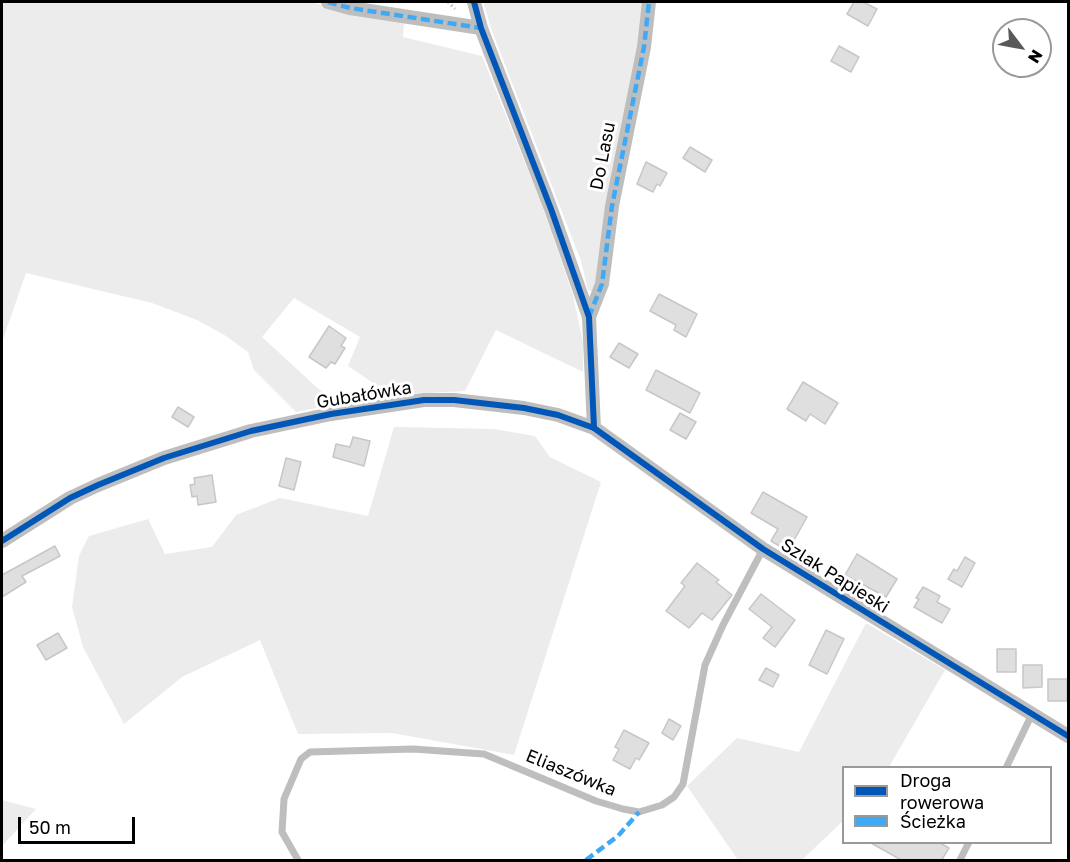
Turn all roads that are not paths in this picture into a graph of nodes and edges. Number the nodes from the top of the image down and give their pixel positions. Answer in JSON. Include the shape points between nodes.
{"nodes":[{"id":1,"x":328,"y":2,"type":"edge"},
{"id":2,"x":474,"y":2,"type":"edge"},
{"id":3,"x":649,"y":2,"type":"edge"},
{"id":4,"x":481,"y":28,"type":"junction"},
{"id":5,"x":589,"y":317,"type":"junction"},
{"id":6,"x":594,"y":428,"type":"junction"},
{"id":7,"x":2,"y":541,"type":"edge"},
{"id":8,"x":763,"y":549,"type":"junction"},
{"id":9,"x":1032,"y":714,"type":"junction"},
{"id":10,"x":1068,"y":736,"type":"edge"},
{"id":11,"x":1007,"y":766,"type":"edge"},
{"id":12,"x":968,"y":844,"type":"edge"},
{"id":13,"x":298,"y":861,"type":"edge"},
{"id":14,"x":960,"y":861,"type":"edge"}],
"edges":[{"from":1,"to":4,"type":"street"},
{"from":2,"to":4,"type":"street"},
{"from":3,"to":5,"type":"street","name":"Do Lasu","via":[[602,284]]},
{"from":4,"to":5,"type":"street"},
{"from":5,"to":6,"type":"street"},
{"from":6,"to":7,"type":"street","name":"Gubałówka","via":[[524,408],[454,400],[423,400],[331,414],[251,431],[164,458],[70,498]]},
{"from":6,"to":8,"type":"street","name":"Szlak Papieski"},
{"from":8,"to":9,"type":"street","name":"Szlak Papieski"},
{"from":8,"to":13,"type":"lane","name":"Eliaszówka","via":[[705,665],[683,784],[674,797],[639,812],[622,809],[484,754],[413,749],[310,752],[301,759],[284,799],[282,832]]},
{"from":9,"to":10,"type":"street","name":"Szlak Papieski"},
{"from":9,"to":11,"type":"lane"},
{"from":12,"to":14,"type":"lane"}]}
